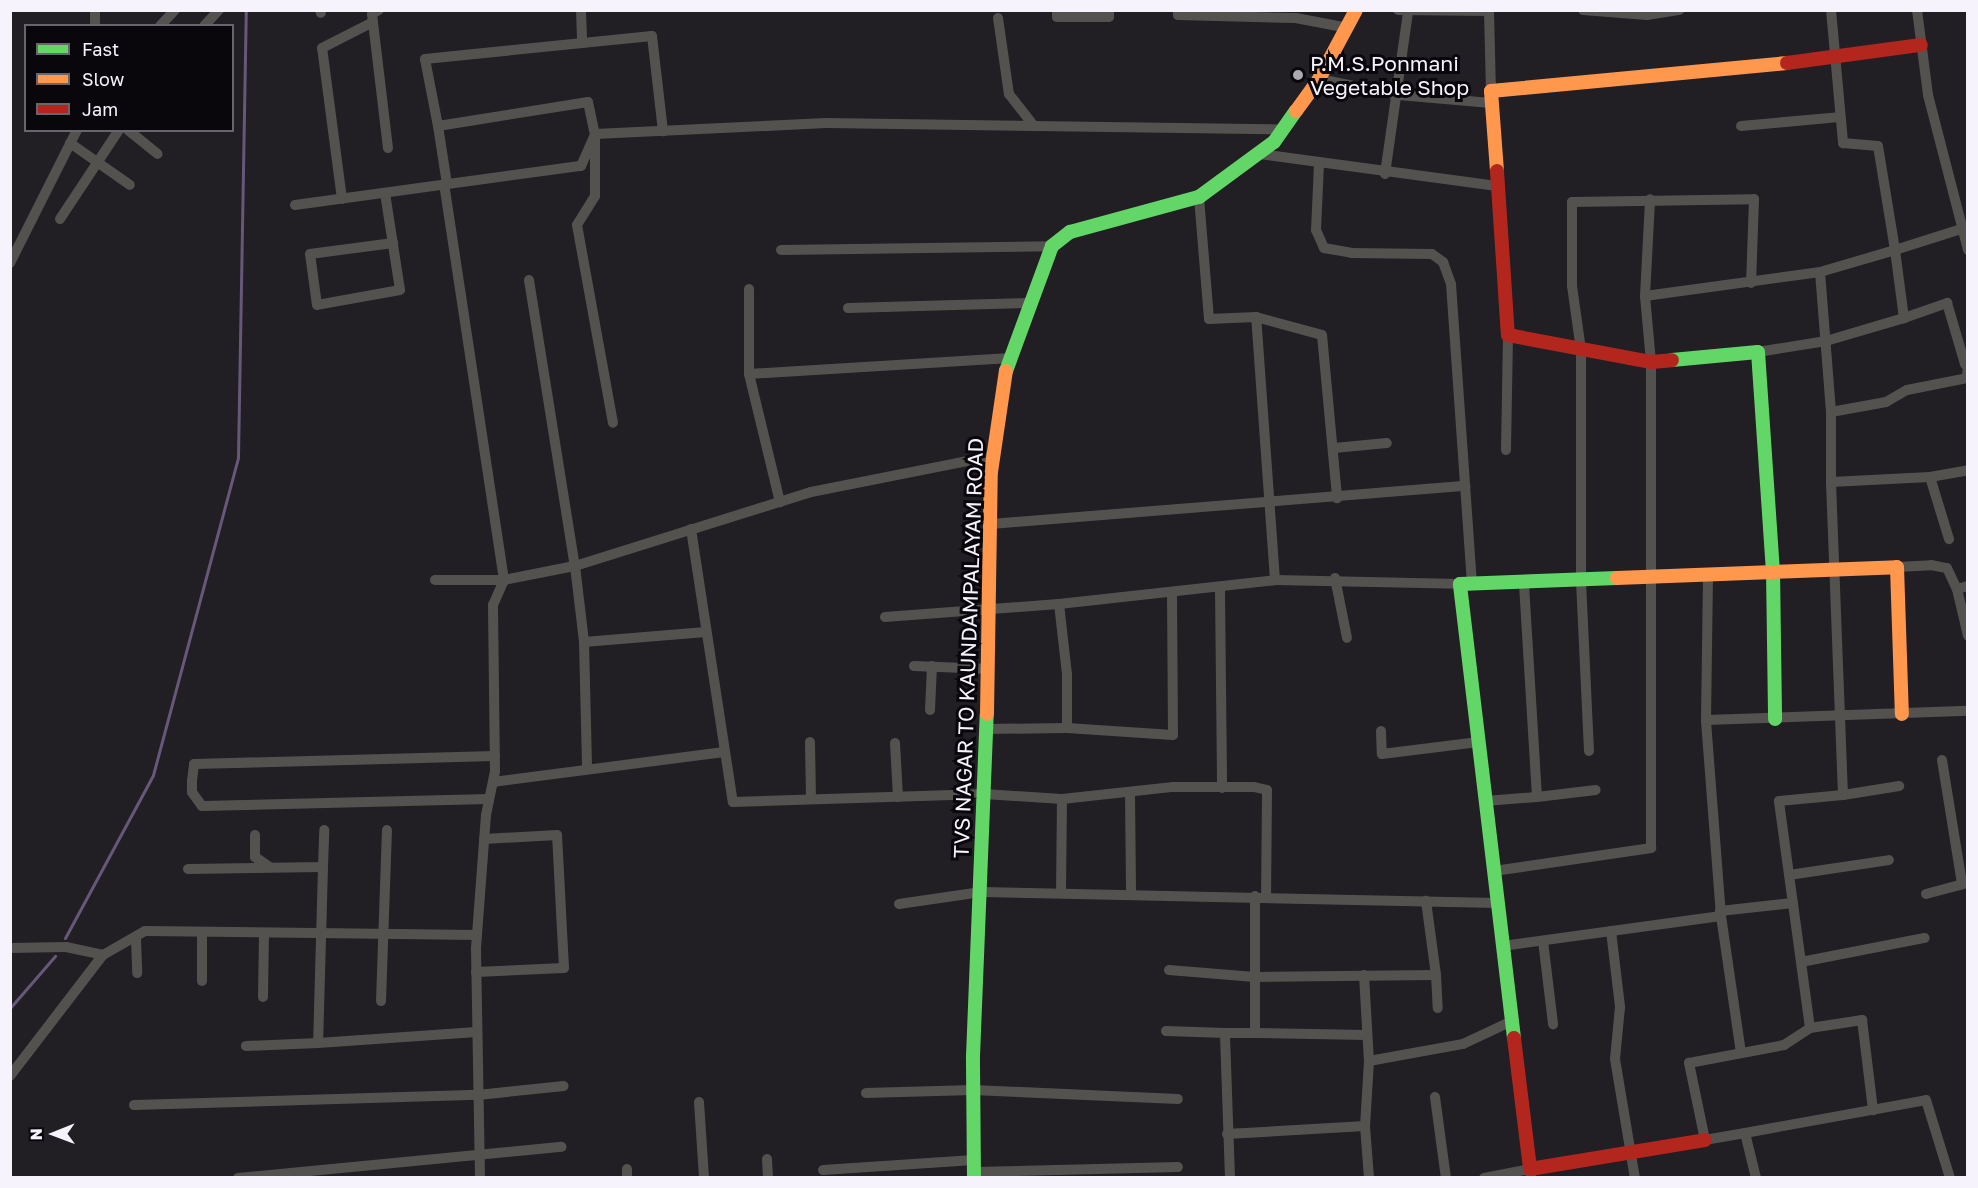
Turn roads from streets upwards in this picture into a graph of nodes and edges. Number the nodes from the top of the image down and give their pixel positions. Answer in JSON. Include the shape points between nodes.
{"nodes":[{"id":1,"x":95,"y":10,"type":"edge"},
{"id":2,"x":175,"y":10,"type":"edge"},
{"id":3,"x":219,"y":10,"type":"edge"},
{"id":4,"x":379,"y":10,"type":"edge"},
{"id":5,"x":581,"y":10,"type":"edge"},
{"id":6,"x":1057,"y":10,"type":"edge"},
{"id":7,"x":1109,"y":10,"type":"edge"},
{"id":8,"x":1178,"y":10,"type":"edge"},
{"id":9,"x":1356,"y":10,"type":"edge"},
{"id":10,"x":1583,"y":10,"type":"edge"},
{"id":11,"x":1680,"y":10,"type":"edge"},
{"id":12,"x":1831,"y":10,"type":"edge"},
{"id":13,"x":1917,"y":10,"type":"edge"},
{"id":14,"x":1403,"y":11,"type":"edge"},
{"id":15,"x":1489,"y":11,"type":"edge"},
{"id":16,"x":1223,"y":13,"type":"edge"},
{"id":17,"x":1647,"y":13,"type":"edge"},
{"id":18,"x":1296,"y":14,"type":"edge"},
{"id":19,"x":998,"y":18,"type":"dead end"},
{"id":20,"x":373,"y":21,"type":"junction"},
{"id":21,"x":95,"y":23,"type":"dead end"},
{"id":22,"x":162,"y":24,"type":"edge"},
{"id":23,"x":206,"y":24,"type":"edge"},
{"id":24,"x":1348,"y":28,"type":"junction"},
{"id":25,"x":582,"y":43,"type":"junction"},
{"id":26,"x":1921,"y":45,"type":"junction"},
{"id":27,"x":1835,"y":58,"type":"junction"},
{"id":28,"x":1319,"y":78,"type":"junction"},
{"id":29,"x":1399,"y":95,"type":"junction"},
{"id":30,"x":1491,"y":97,"type":"junction"},
{"id":31,"x":1839,"y":117,"type":"junction"},
{"id":32,"x":438,"y":126,"type":"junction"},
{"id":33,"x":1034,"y":126,"type":"junction"},
{"id":34,"x":1741,"y":126,"type":"dead end"},
{"id":35,"x":1283,"y":129,"type":"junction"},
{"id":36,"x":663,"y":131,"type":"junction"},
{"id":37,"x":76,"y":132,"type":"edge"},
{"id":38,"x":118,"y":132,"type":"edge"},
{"id":39,"x":130,"y":132,"type":"edge"},
{"id":40,"x":595,"y":134,"type":"junction"},
{"id":41,"x":70,"y":143,"type":"junction"},
{"id":42,"x":388,"y":148,"type":"dead end"},
{"id":43,"x":158,"y":154,"type":"dead end"},
{"id":44,"x":1260,"y":154,"type":"junction"},
{"id":45,"x":98,"y":162,"type":"junction"},
{"id":46,"x":1320,"y":164,"type":"junction"},
{"id":47,"x":1384,"y":174,"type":"junction"},
{"id":48,"x":130,"y":184,"type":"dead end"},
{"id":49,"x":446,"y":184,"type":"junction"},
{"id":50,"x":1497,"y":186,"type":"junction"},
{"id":51,"x":385,"y":193,"type":"junction"},
{"id":52,"x":1199,"y":197,"type":"junction"},
{"id":53,"x":342,"y":199,"type":"junction"},
{"id":54,"x":1650,"y":200,"type":"junction"},
{"id":55,"x":296,"y":205,"type":"dead end"},
{"id":56,"x":60,"y":219,"type":"dead end"},
{"id":57,"x":1964,"y":227,"type":"edge"},
{"id":58,"x":393,"y":243,"type":"junction"},
{"id":59,"x":1052,"y":246,"type":"junction"},
{"id":60,"x":1895,"y":249,"type":"junction"},
{"id":61,"x":781,"y":250,"type":"dead end"},
{"id":62,"x":1968,"y":250,"type":"edge"},
{"id":63,"x":10,"y":263,"type":"edge"},
{"id":64,"x":1820,"y":272,"type":"junction"},
{"id":65,"x":529,"y":280,"type":"dead end"},
{"id":66,"x":1751,"y":283,"type":"junction"},
{"id":67,"x":749,"y":289,"type":"dead end"},
{"id":68,"x":1646,"y":296,"type":"junction"},
{"id":69,"x":1031,"y":303,"type":"junction"},
{"id":70,"x":848,"y":308,"type":"dead end"},
{"id":71,"x":1256,"y":317,"type":"junction"},
{"id":72,"x":1904,"y":318,"type":"junction"},
{"id":73,"x":1508,"y":335,"type":"junction"},
{"id":74,"x":1826,"y":340,"type":"junction"},
{"id":75,"x":1581,"y":350,"type":"junction"},
{"id":76,"x":1758,"y":352,"type":"junction"},
{"id":77,"x":1011,"y":358,"type":"junction"},
{"id":78,"x":1651,"y":362,"type":"junction"},
{"id":79,"x":1966,"y":364,"type":"edge"},
{"id":80,"x":748,"y":374,"type":"junction"},
{"id":81,"x":1831,"y":412,"type":"junction"},
{"id":82,"x":613,"y":423,"type":"dead end"},
{"id":83,"x":1387,"y":443,"type":"dead end"},
{"id":84,"x":1334,"y":448,"type":"junction"},
{"id":85,"x":1506,"y":450,"type":"dead end"},
{"id":86,"x":993,"y":456,"type":"junction"},
{"id":87,"x":1968,"y":470,"type":"edge"},
{"id":88,"x":1930,"y":477,"type":"junction"},
{"id":89,"x":1831,"y":482,"type":"junction"},
{"id":90,"x":1465,"y":486,"type":"junction"},
{"id":91,"x":1337,"y":498,"type":"junction"},
{"id":92,"x":780,"y":502,"type":"junction"},
{"id":93,"x":1270,"y":504,"type":"junction"},
{"id":94,"x":991,"y":524,"type":"junction"},
{"id":95,"x":691,"y":530,"type":"junction"},
{"id":96,"x":1949,"y":539,"type":"dead end"},
{"id":97,"x":575,"y":566,"type":"junction"},
{"id":98,"x":1897,"y":567,"type":"junction"},
{"id":99,"x":1773,"y":570,"type":"junction"},
{"id":100,"x":1835,"y":570,"type":"junction"},
{"id":101,"x":1708,"y":574,"type":"junction"},
{"id":102,"x":1648,"y":575,"type":"junction"},
{"id":103,"x":1335,"y":578,"type":"junction"},
{"id":104,"x":435,"y":580,"type":"dead end"},
{"id":105,"x":504,"y":580,"type":"junction"},
{"id":106,"x":1275,"y":580,"type":"junction"},
{"id":107,"x":1581,"y":580,"type":"junction"},
{"id":108,"x":1524,"y":582,"type":"junction"},
{"id":109,"x":1466,"y":583,"type":"junction"},
{"id":110,"x":1962,"y":588,"type":"edge"},
{"id":111,"x":1220,"y":589,"type":"junction"},
{"id":112,"x":1172,"y":593,"type":"junction"},
{"id":113,"x":1059,"y":604,"type":"junction"},
{"id":114,"x":990,"y":607,"type":"junction"},
{"id":115,"x":885,"y":617,"type":"dead end"},
{"id":116,"x":706,"y":632,"type":"junction"},
{"id":117,"x":1968,"y":636,"type":"edge"},
{"id":118,"x":1347,"y":638,"type":"dead end"},
{"id":119,"x":584,"y":642,"type":"junction"},
{"id":120,"x":914,"y":666,"type":"dead end"},
{"id":121,"x":932,"y":666,"type":"junction"},
{"id":122,"x":988,"y":669,"type":"junction"},
{"id":123,"x":930,"y":710,"type":"dead end"},
{"id":124,"x":1968,"y":711,"type":"edge"},
{"id":125,"x":1902,"y":714,"type":"junction"},
{"id":126,"x":1840,"y":717,"type":"junction"},
{"id":127,"x":1775,"y":718,"type":"junction"},
{"id":128,"x":1706,"y":720,"type":"junction"},
{"id":129,"x":1067,"y":728,"type":"junction"},
{"id":130,"x":986,"y":729,"type":"junction"},
{"id":131,"x":1381,"y":731,"type":"dead end"},
{"id":132,"x":810,"y":742,"type":"dead end"},
{"id":133,"x":1478,"y":742,"type":"junction"},
{"id":134,"x":895,"y":743,"type":"dead end"},
{"id":135,"x":1589,"y":751,"type":"dead end"},
{"id":136,"x":724,"y":752,"type":"junction"},
{"id":137,"x":495,"y":756,"type":"junction"},
{"id":138,"x":1942,"y":760,"type":"dead end"},
{"id":139,"x":587,"y":768,"type":"junction"},
{"id":140,"x":494,"y":777,"type":"junction"},
{"id":141,"x":1899,"y":786,"type":"dead end"},
{"id":142,"x":1222,"y":788,"type":"junction"},
{"id":143,"x":1596,"y":790,"type":"dead end"},
{"id":144,"x":1130,"y":793,"type":"junction"},
{"id":145,"x":984,"y":794,"type":"junction"},
{"id":146,"x":1843,"y":795,"type":"junction"},
{"id":147,"x":898,"y":797,"type":"junction"},
{"id":148,"x":1537,"y":797,"type":"junction"},
{"id":149,"x":489,"y":799,"type":"junction"},
{"id":150,"x":1062,"y":799,"type":"junction"},
{"id":151,"x":811,"y":800,"type":"junction"},
{"id":152,"x":1485,"y":801,"type":"junction"},
{"id":153,"x":324,"y":830,"type":"dead end"},
{"id":154,"x":387,"y":830,"type":"dead end"},
{"id":155,"x":255,"y":835,"type":"dead end"},
{"id":156,"x":484,"y":838,"type":"junction"},
{"id":157,"x":1889,"y":860,"type":"dead end"},
{"id":158,"x":323,"y":867,"type":"junction"},
{"id":159,"x":270,"y":868,"type":"junction"},
{"id":160,"x":188,"y":869,"type":"dead end"},
{"id":161,"x":1494,"y":871,"type":"junction"},
{"id":162,"x":1789,"y":874,"type":"junction"},
{"id":163,"x":1965,"y":883,"type":"edge"},
{"id":164,"x":981,"y":892,"type":"junction"},
{"id":165,"x":1061,"y":893,"type":"junction"},
{"id":166,"x":1131,"y":894,"type":"junction"},
{"id":167,"x":1926,"y":894,"type":"dead end"},
{"id":168,"x":1260,"y":896,"type":"junction"},
{"id":169,"x":1426,"y":901,"type":"junction"},
{"id":170,"x":1497,"y":903,"type":"junction"},
{"id":171,"x":1793,"y":903,"type":"junction"},
{"id":172,"x":899,"y":904,"type":"dead end"},
{"id":173,"x":1720,"y":913,"type":"junction"},
{"id":174,"x":1611,"y":931,"type":"junction"},
{"id":175,"x":202,"y":932,"type":"junction"},
{"id":176,"x":264,"y":933,"type":"junction"},
{"id":177,"x":321,"y":934,"type":"junction"},
{"id":178,"x":383,"y":934,"type":"junction"},
{"id":179,"x":477,"y":935,"type":"junction"},
{"id":180,"x":136,"y":938,"type":"junction"},
{"id":181,"x":1925,"y":938,"type":"dead end"},
{"id":182,"x":1543,"y":941,"type":"junction"},
{"id":183,"x":1502,"y":946,"type":"junction"},
{"id":184,"x":10,"y":948,"type":"edge"},
{"id":185,"x":103,"y":955,"type":"junction"},
{"id":186,"x":1801,"y":962,"type":"junction"},
{"id":187,"x":1169,"y":970,"type":"dead end"},
{"id":188,"x":476,"y":972,"type":"junction"},
{"id":189,"x":137,"y":974,"type":"dead end"},
{"id":190,"x":1364,"y":975,"type":"junction"},
{"id":191,"x":1436,"y":975,"type":"junction"},
{"id":192,"x":1255,"y":977,"type":"junction"},
{"id":193,"x":202,"y":981,"type":"dead end"},
{"id":194,"x":263,"y":997,"type":"dead end"},
{"id":195,"x":381,"y":1001,"type":"dead end"},
{"id":196,"x":1438,"y":1008,"type":"dead end"},
{"id":197,"x":1512,"y":1021,"type":"junction"},
{"id":198,"x":1553,"y":1024,"type":"dead end"},
{"id":199,"x":1810,"y":1028,"type":"junction"},
{"id":200,"x":1166,"y":1031,"type":"dead end"},
{"id":201,"x":477,"y":1032,"type":"junction"},
{"id":202,"x":1226,"y":1033,"type":"junction"},
{"id":203,"x":1255,"y":1033,"type":"junction"},
{"id":204,"x":1367,"y":1035,"type":"junction"},
{"id":205,"x":318,"y":1042,"type":"junction"},
{"id":206,"x":246,"y":1046,"type":"dead end"},
{"id":207,"x":1741,"y":1053,"type":"junction"},
{"id":208,"x":1369,"y":1061,"type":"junction"},
{"id":209,"x":10,"y":1076,"type":"edge"},
{"id":210,"x":564,"y":1086,"type":"dead end"},
{"id":211,"x":974,"y":1090,"type":"junction"},
{"id":212,"x":866,"y":1093,"type":"dead end"},
{"id":213,"x":478,"y":1095,"type":"junction"},
{"id":214,"x":1435,"y":1097,"type":"dead end"},
{"id":215,"x":1178,"y":1098,"type":"dead end"},
{"id":216,"x":699,"y":1102,"type":"dead end"},
{"id":217,"x":134,"y":1105,"type":"dead end"},
{"id":218,"x":1873,"y":1110,"type":"junction"},
{"id":219,"x":1365,"y":1126,"type":"junction"},
{"id":220,"x":1745,"y":1133,"type":"junction"},
{"id":221,"x":1227,"y":1134,"type":"junction"},
{"id":222,"x":1705,"y":1140,"type":"junction"},
{"id":223,"x":562,"y":1147,"type":"dead end"},
{"id":224,"x":1629,"y":1152,"type":"junction"},
{"id":225,"x":478,"y":1154,"type":"junction"},
{"id":226,"x":767,"y":1159,"type":"dead end"},
{"id":227,"x":1178,"y":1167,"type":"dead end"},
{"id":228,"x":823,"y":1170,"type":"dead end"},
{"id":229,"x":974,"y":1170,"type":"edge"},
{"id":230,"x":1531,"y":1173,"type":"edge"},
{"id":231,"x":238,"y":1178,"type":"edge"},
{"id":232,"x":480,"y":1178,"type":"edge"},
{"id":233,"x":704,"y":1178,"type":"edge"},
{"id":234,"x":768,"y":1178,"type":"edge"},
{"id":235,"x":1230,"y":1178,"type":"edge"},
{"id":236,"x":1369,"y":1178,"type":"edge"},
{"id":237,"x":1446,"y":1178,"type":"edge"},
{"id":238,"x":1484,"y":1178,"type":"edge"},
{"id":239,"x":1635,"y":1178,"type":"edge"},
{"id":240,"x":1756,"y":1178,"type":"edge"},
{"id":241,"x":1950,"y":1178,"type":"edge"}],
"edges":[{"from":1,"to":21,"type":"street"},
{"from":2,"to":22,"type":"street"},
{"from":3,"to":23,"type":"street"},
{"from":4,"to":20,"type":"street","via":[[372,14]]},
{"from":5,"to":25,"type":"street"},
{"from":6,"to":7,"type":"street","via":[[1057,17],[1109,17]]},
{"from":8,"to":16,"type":"street","via":[[1178,15]]},
{"from":9,"to":24,"type":"street"},
{"from":10,"to":17,"type":"street"},
{"from":11,"to":17,"type":"street"},
{"from":12,"to":27,"type":"street"},
{"from":13,"to":26,"type":"street"},
{"from":14,"to":15,"type":"street"},
{"from":14,"to":29,"type":"street"},
{"from":15,"to":30,"type":"street"},
{"from":16,"to":18,"type":"street"},
{"from":18,"to":24,"type":"street"},
{"from":19,"to":33,"type":"street","via":[[1009,94]]},
{"from":20,"to":42,"type":"street"},
{"from":20,"to":53,"type":"street","via":[[322,48]]},
{"from":24,"to":28,"type":"street"},
{"from":25,"to":32,"type":"street","via":[[424,59]]},
{"from":25,"to":36,"type":"street","via":[[652,36]]},
{"from":26,"to":27,"type":"street"},
{"from":26,"to":57,"type":"street","via":[[1928,95]]},
{"from":27,"to":30,"type":"street"},
{"from":27,"to":31,"type":"street"},
{"from":28,"to":29,"type":"street"},
{"from":28,"to":35,"type":"street"},
{"from":29,"to":30,"type":"street"},
{"from":29,"to":47,"type":"street"},
{"from":30,"to":50,"type":"street"},
{"from":31,"to":34,"type":"street"},
{"from":31,"to":60,"type":"street","via":[[1843,143],[1878,146]]},
{"from":32,"to":40,"type":"street","via":[[588,102]]},
{"from":32,"to":49,"type":"street"},
{"from":33,"to":35,"type":"street"},
{"from":33,"to":36,"type":"street","via":[[826,123]]},
{"from":35,"to":44,"type":"street"},
{"from":36,"to":40,"type":"street"},
{"from":37,"to":41,"type":"street"},
{"from":38,"to":45,"type":"street"},
{"from":39,"to":43,"type":"street"},
{"from":40,"to":49,"type":"street","via":[[581,166]]},
{"from":40,"to":82,"type":"street","via":[[595,196],[577,225]]},
{"from":41,"to":45,"type":"street"},
{"from":41,"to":63,"type":"street"},
{"from":44,"to":46,"type":"street"},
{"from":44,"to":52,"type":"street"},
{"from":45,"to":48,"type":"street"},
{"from":45,"to":56,"type":"street"},
{"from":46,"to":47,"type":"street"},
{"from":46,"to":90,"type":"street","via":[[1316,230],[1323,248],[1351,253],[1432,254],[1443,262],[1451,284]]},
{"from":47,"to":50,"type":"street"},
{"from":49,"to":51,"type":"street"},
{"from":49,"to":105,"type":"street"},
{"from":50,"to":73,"type":"street"},
{"from":51,"to":53,"type":"street"},
{"from":51,"to":58,"type":"street"},
{"from":52,"to":59,"type":"street","via":[[1070,231]]},
{"from":52,"to":71,"type":"street","via":[[1209,319]]},
{"from":53,"to":55,"type":"street"},
{"from":54,"to":66,"type":"street","via":[[1754,199]]},
{"from":54,"to":68,"type":"street"},
{"from":54,"to":75,"type":"street","via":[[1572,202],[1572,286]]},
{"from":57,"to":60,"type":"street"},
{"from":57,"to":62,"type":"street"},
{"from":58,"to":58,"type":"street","via":[[400,290],[317,306],[310,254]]},
{"from":59,"to":61,"type":"street"},
{"from":59,"to":69,"type":"street","name":"TVS NAGAR TO KAUNDAMPALAYAM ROAD"},
{"from":60,"to":64,"type":"street"},
{"from":60,"to":72,"type":"street"},
{"from":64,"to":66,"type":"street"},
{"from":64,"to":74,"type":"street"},
{"from":65,"to":97,"type":"street"},
{"from":66,"to":68,"type":"street"},
{"from":67,"to":80,"type":"street"},
{"from":68,"to":78,"type":"street"},
{"from":69,"to":70,"type":"street"},
{"from":69,"to":77,"type":"street","name":"TVS NAGAR TO KAUNDAMPALAYAM ROAD"},
{"from":71,"to":84,"type":"street","via":[[1322,335]]},
{"from":71,"to":93,"type":"street"},
{"from":72,"to":74,"type":"street"},
{"from":72,"to":79,"type":"street","via":[[1947,303]]},
{"from":73,"to":75,"type":"street"},
{"from":73,"to":85,"type":"street"},
{"from":74,"to":76,"type":"street"},
{"from":74,"to":81,"type":"street"},
{"from":75,"to":78,"type":"street"},
{"from":75,"to":107,"type":"street"},
{"from":76,"to":78,"type":"street"},
{"from":76,"to":99,"type":"street"},
{"from":77,"to":80,"type":"street"},
{"from":77,"to":86,"type":"street","name":"TVS NAGAR TO KAUNDAMPALAYAM ROAD","via":[[1002,384]]},
{"from":78,"to":102,"type":"street"},
{"from":79,"to":81,"type":"street","via":[[1967,378],[1907,390],[1886,402]]},
{"from":80,"to":92,"type":"street"},
{"from":81,"to":89,"type":"street"},
{"from":83,"to":84,"type":"street"},
{"from":84,"to":91,"type":"street"},
{"from":86,"to":92,"type":"street"},
{"from":86,"to":94,"type":"street","name":"TVS NAGAR TO KAUNDAMPALAYAM ROAD"},
{"from":87,"to":88,"type":"street"},
{"from":88,"to":89,"type":"street"},
{"from":88,"to":96,"type":"street"},
{"from":89,"to":100,"type":"street"},
{"from":90,"to":91,"type":"street"},
{"from":90,"to":109,"type":"street"},
{"from":91,"to":93,"type":"street"},
{"from":92,"to":95,"type":"street"},
{"from":93,"to":94,"type":"street"},
{"from":93,"to":106,"type":"street"},
{"from":94,"to":114,"type":"street","name":"TVS NAGAR TO KAUNDAMPALAYAM ROAD"},
{"from":95,"to":97,"type":"street"},
{"from":95,"to":116,"type":"street"},
{"from":97,"to":105,"type":"street"},
{"from":97,"to":119,"type":"street"},
{"from":98,"to":100,"type":"street"},
{"from":98,"to":110,"type":"street","via":[[1947,568]]},
{"from":98,"to":125,"type":"street"},
{"from":99,"to":100,"type":"street"},
{"from":99,"to":101,"type":"street"},
{"from":99,"to":127,"type":"street"},
{"from":100,"to":126,"type":"street"},
{"from":101,"to":102,"type":"street"},
{"from":101,"to":128,"type":"street"},
{"from":102,"to":107,"type":"street"},
{"from":102,"to":161,"type":"street","via":[[1651,848]]},
{"from":103,"to":106,"type":"street"},
{"from":103,"to":109,"type":"street"},
{"from":103,"to":118,"type":"street"},
{"from":104,"to":105,"type":"street"},
{"from":105,"to":137,"type":"street","via":[[494,605]]},
{"from":106,"to":111,"type":"street"},
{"from":107,"to":108,"type":"street"},
{"from":107,"to":135,"type":"street"},
{"from":108,"to":109,"type":"street"},
{"from":108,"to":148,"type":"street"},
{"from":109,"to":133,"type":"street"},
{"from":110,"to":117,"type":"street"},
{"from":111,"to":112,"type":"street"},
{"from":111,"to":142,"type":"street"},
{"from":112,"to":113,"type":"street"},
{"from":112,"to":129,"type":"street","via":[[1173,735]]},
{"from":113,"to":114,"type":"street"},
{"from":113,"to":129,"type":"street","via":[[1067,674]]},
{"from":114,"to":115,"type":"street"},
{"from":114,"to":122,"type":"street","name":"TVS NAGAR TO KAUNDAMPALAYAM ROAD"},
{"from":116,"to":119,"type":"street"},
{"from":116,"to":136,"type":"street"},
{"from":119,"to":139,"type":"street"},
{"from":120,"to":121,"type":"street"},
{"from":121,"to":122,"type":"street"},
{"from":121,"to":123,"type":"street"},
{"from":122,"to":130,"type":"street","name":"TVS NAGAR TO KAUNDAMPALAYAM ROAD"},
{"from":124,"to":125,"type":"street"},
{"from":125,"to":126,"type":"street"},
{"from":126,"to":127,"type":"street"},
{"from":126,"to":146,"type":"street"},
{"from":127,"to":128,"type":"street"},
{"from":128,"to":173,"type":"street"},
{"from":129,"to":130,"type":"street"},
{"from":130,"to":145,"type":"street","name":"TVS NAGAR TO KAUNDAMPALAYAM ROAD"},
{"from":131,"to":133,"type":"street","via":[[1382,754]]},
{"from":132,"to":151,"type":"street"},
{"from":133,"to":152,"type":"street"},
{"from":134,"to":147,"type":"street"},
{"from":136,"to":139,"type":"street"},
{"from":136,"to":151,"type":"street","via":[[733,802]]},
{"from":137,"to":140,"type":"street"},
{"from":137,"to":149,"type":"street","via":[[194,764],[192,781],[192,792],[202,806]]},
{"from":138,"to":163,"type":"street"},
{"from":139,"to":140,"type":"street","via":[[505,780]]},
{"from":140,"to":149,"type":"street"},
{"from":141,"to":146,"type":"street"},
{"from":142,"to":144,"type":"street","via":[[1173,787]]},
{"from":142,"to":168,"type":"street","via":[[1267,790]]},
{"from":143,"to":148,"type":"street"},
{"from":144,"to":150,"type":"street"},
{"from":144,"to":166,"type":"street"},
{"from":145,"to":147,"type":"street"},
{"from":145,"to":150,"type":"street"},
{"from":145,"to":164,"type":"street","name":"TVS NAGAR TO KAUNDAMPALAYAM ROAD"},
{"from":146,"to":162,"type":"street","via":[[1779,801]]},
{"from":147,"to":151,"type":"street"},
{"from":148,"to":152,"type":"street"},
{"from":149,"to":156,"type":"street"},
{"from":150,"to":165,"type":"street"},
{"from":152,"to":161,"type":"street"},
{"from":153,"to":158,"type":"street"},
{"from":154,"to":178,"type":"street"},
{"from":155,"to":159,"type":"street","via":[[255,857]]},
{"from":156,"to":179,"type":"street"},
{"from":156,"to":188,"type":"street","via":[[557,834],[564,968]]},
{"from":157,"to":162,"type":"street"},
{"from":158,"to":159,"type":"street"},
{"from":158,"to":177,"type":"street"},
{"from":159,"to":160,"type":"street"},
{"from":161,"to":170,"type":"street"},
{"from":162,"to":171,"type":"street"},
{"from":163,"to":167,"type":"street"},
{"from":164,"to":165,"type":"street"},
{"from":164,"to":172,"type":"street"},
{"from":164,"to":211,"type":"street","name":"TVS NAGAR TO KAUNDAMPALAYAM ROAD"},
{"from":165,"to":166,"type":"street"},
{"from":166,"to":168,"type":"street"},
{"from":168,"to":169,"type":"street"},
{"from":168,"to":192,"type":"street"},
{"from":169,"to":170,"type":"street"},
{"from":169,"to":191,"type":"street"},
{"from":170,"to":183,"type":"street"},
{"from":171,"to":173,"type":"street"},
{"from":171,"to":186,"type":"street"},
{"from":173,"to":174,"type":"street"},
{"from":173,"to":207,"type":"street"},
{"from":174,"to":182,"type":"street"},
{"from":174,"to":224,"type":"street","via":[[1620,1007],[1615,1059]]},
{"from":175,"to":176,"type":"street"},
{"from":175,"to":180,"type":"street","via":[[145,932]]},
{"from":175,"to":193,"type":"street"},
{"from":176,"to":177,"type":"street"},
{"from":176,"to":194,"type":"street"},
{"from":177,"to":178,"type":"street"},
{"from":177,"to":205,"type":"street"},
{"from":178,"to":179,"type":"street"},
{"from":178,"to":195,"type":"street"},
{"from":179,"to":188,"type":"street"},
{"from":180,"to":185,"type":"street"},
{"from":180,"to":189,"type":"street"},
{"from":181,"to":186,"type":"street"},
{"from":182,"to":183,"type":"street"},
{"from":182,"to":198,"type":"street"},
{"from":183,"to":197,"type":"street"},
{"from":184,"to":185,"type":"street","via":[[66,947]]},
{"from":185,"to":209,"type":"street"},
{"from":186,"to":199,"type":"street"},
{"from":187,"to":192,"type":"street"},
{"from":188,"to":201,"type":"street"},
{"from":190,"to":191,"type":"street"},
{"from":190,"to":192,"type":"street"},
{"from":190,"to":204,"type":"street"},
{"from":191,"to":196,"type":"street"},
{"from":192,"to":203,"type":"street"},
{"from":197,"to":208,"type":"street","via":[[1463,1044]]},
{"from":197,"to":230,"type":"street"},
{"from":199,"to":207,"type":"street","via":[[1784,1045]]},
{"from":199,"to":218,"type":"street","via":[[1863,1020]]},
{"from":200,"to":202,"type":"street"},
{"from":201,"to":205,"type":"street"},
{"from":201,"to":213,"type":"street"},
{"from":202,"to":203,"type":"street"},
{"from":202,"to":221,"type":"street"},
{"from":203,"to":204,"type":"street"},
{"from":204,"to":208,"type":"street"},
{"from":205,"to":206,"type":"street"},
{"from":207,"to":222,"type":"street","via":[[1689,1063]]},
{"from":208,"to":219,"type":"street"},
{"from":210,"to":213,"type":"street"},
{"from":211,"to":212,"type":"street"},
{"from":211,"to":215,"type":"street"},
{"from":211,"to":229,"type":"street","name":"TVS NAGAR TO KAUNDAMPALAYAM ROAD"},
{"from":213,"to":217,"type":"street"},
{"from":213,"to":225,"type":"street"},
{"from":214,"to":237,"type":"street"},
{"from":216,"to":233,"type":"street"},
{"from":218,"to":220,"type":"street"},
{"from":218,"to":241,"type":"street","via":[[1926,1100]]},
{"from":219,"to":221,"type":"street"},
{"from":219,"to":236,"type":"street"},
{"from":220,"to":222,"type":"street"},
{"from":220,"to":240,"type":"street"},
{"from":221,"to":235,"type":"street"},
{"from":222,"to":224,"type":"street"},
{"from":223,"to":225,"type":"street"},
{"from":224,"to":230,"type":"street"},
{"from":224,"to":239,"type":"street"},
{"from":225,"to":231,"type":"street"},
{"from":225,"to":232,"type":"street"},
{"from":226,"to":234,"type":"street"},
{"from":227,"to":229,"type":"street"},
{"from":228,"to":229,"type":"street"},
{"from":230,"to":238,"type":"street"}]}
